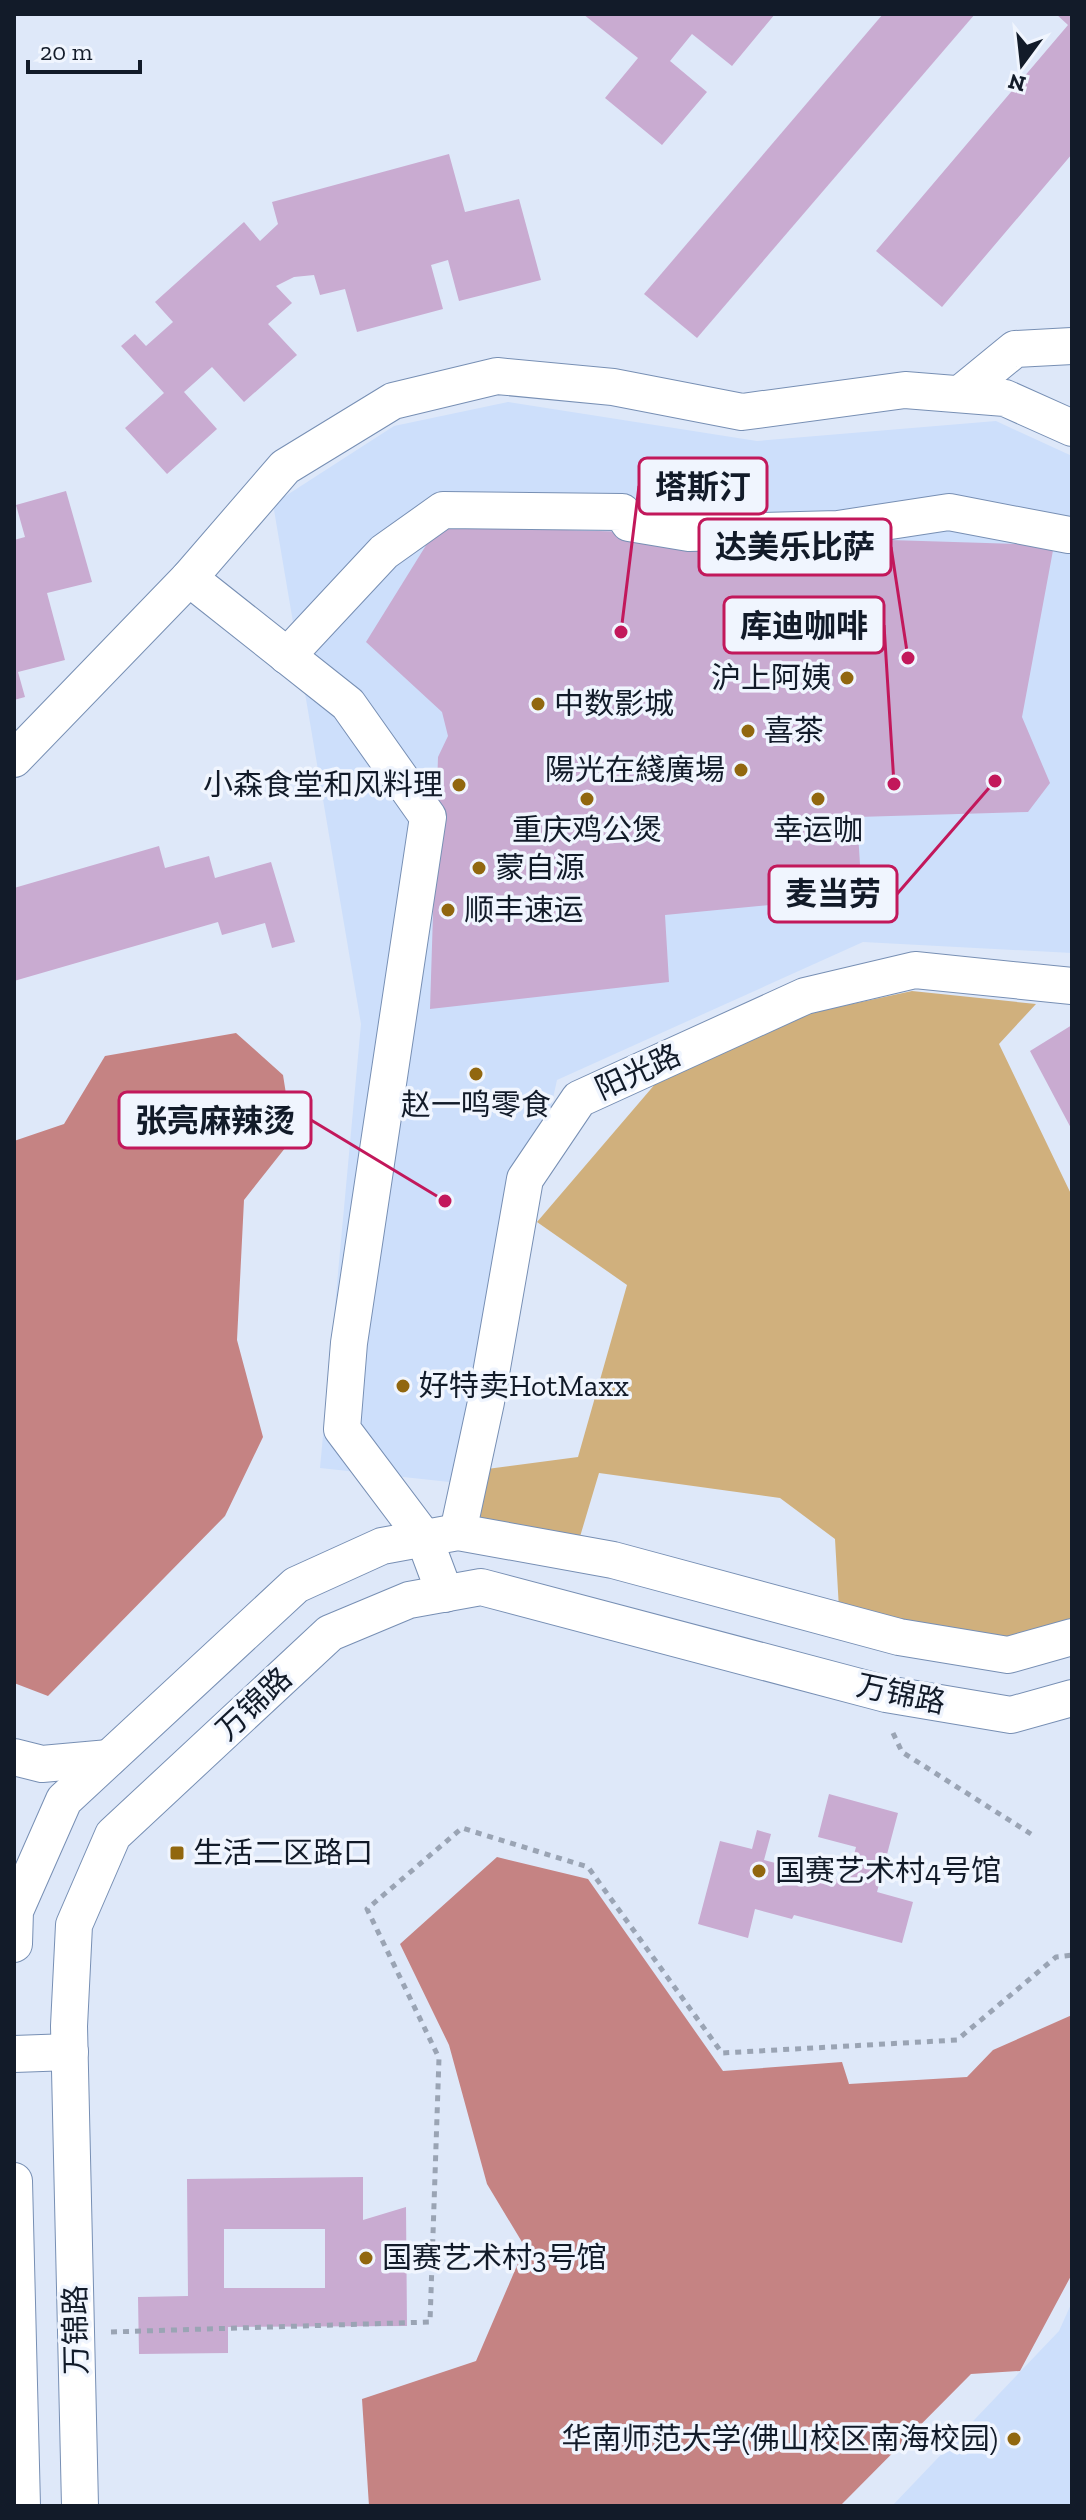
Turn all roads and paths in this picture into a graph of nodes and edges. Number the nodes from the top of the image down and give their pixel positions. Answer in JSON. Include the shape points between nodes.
{"nodes":[{"id":1,"x":1072,"y":346,"type":"edge"},
{"id":2,"x":960,"y":394,"type":"junction"},
{"id":3,"x":1072,"y":428,"type":"edge"},
{"id":4,"x":1069,"y":535,"type":"dead end"},
{"id":5,"x":189,"y":578,"type":"junction"},
{"id":6,"x":287,"y":656,"type":"junction"},
{"id":7,"x":14,"y":759,"type":"edge"},
{"id":8,"x":1057,"y":985,"type":"edge"},
{"id":9,"x":441,"y":1535,"type":"junction"},
{"id":10,"x":445,"y":1594,"type":"junction"},
{"id":11,"x":1072,"y":1637,"type":"edge"},
{"id":12,"x":886,"y":1694,"type":"junction"},
{"id":13,"x":1072,"y":1698,"type":"edge"},
{"id":14,"x":14,"y":1757,"type":"edge"},
{"id":15,"x":109,"y":1758,"type":"junction"},
{"id":16,"x":1031,"y":1834,"type":"dead end"},
{"id":17,"x":14,"y":1944,"type":"edge"},
{"id":18,"x":1072,"y":1955,"type":"edge"},
{"id":19,"x":70,"y":2052,"type":"junction"},
{"id":20,"x":14,"y":2054,"type":"edge"},
{"id":21,"x":14,"y":2181,"type":"edge"},
{"id":22,"x":76,"y":2334,"type":"junction"},
{"id":23,"x":22,"y":2506,"type":"edge"},
{"id":24,"x":80,"y":2506,"type":"edge"}],
"edges":[{"from":1,"to":2,"type":"street","via":[[1015,349]]},
{"from":2,"to":3,"type":"street","via":[[1005,398]]},
{"from":2,"to":5,"type":"street","via":[[905,390],[742,412],[613,387],[497,376],[393,401],[285,467]]},
{"from":4,"to":6,"type":"street","via":[[949,512],[838,529],[689,533],[629,523],[622,512],[443,510],[384,552]]},
{"from":5,"to":6,"type":"street"},
{"from":5,"to":7,"type":"street"},
{"from":6,"to":9,"type":"street","via":[[348,704],[428,817],[349,1343],[342,1429]]},
{"from":8,"to":9,"type":"street","name":"阳光路","via":[[915,970],[805,996],[579,1099],[525,1179],[486,1402]]},
{"from":9,"to":10,"type":"street"},
{"from":9,"to":11,"type":"street","name":"万锦路","via":[[613,1560],[899,1637],[1008,1655]]},
{"from":9,"to":15,"type":"street","name":"万锦路","via":[[382,1546],[296,1585]]},
{"from":10,"to":12,"type":"street","name":"万锦路","via":[[481,1587]]},
{"from":10,"to":19,"type":"street","name":"万锦路","via":[[409,1600],[330,1633],[113,1835],[74,1925]]},
{"from":12,"to":13,"type":"street","name":"万锦路","via":[[1011,1715]]},
{"from":12,"to":16,"type":"path","via":[[887,1720],[902,1752]]},
{"from":14,"to":15,"type":"street","via":[[42,1764]]},
{"from":15,"to":17,"type":"street","name":"万锦路","via":[[64,1800],[15,1911]]},
{"from":18,"to":22,"type":"path","via":[[1056,1957],[957,2040],[722,2053],[588,1867],[462,1828],[367,1909],[439,2058],[430,2322]]},
{"from":19,"to":20,"type":"street"},
{"from":19,"to":22,"type":"street","name":"万锦路"},
{"from":21,"to":23,"type":"street","name":"万锦路"},
{"from":22,"to":24,"type":"street","name":"万锦路"}]}
